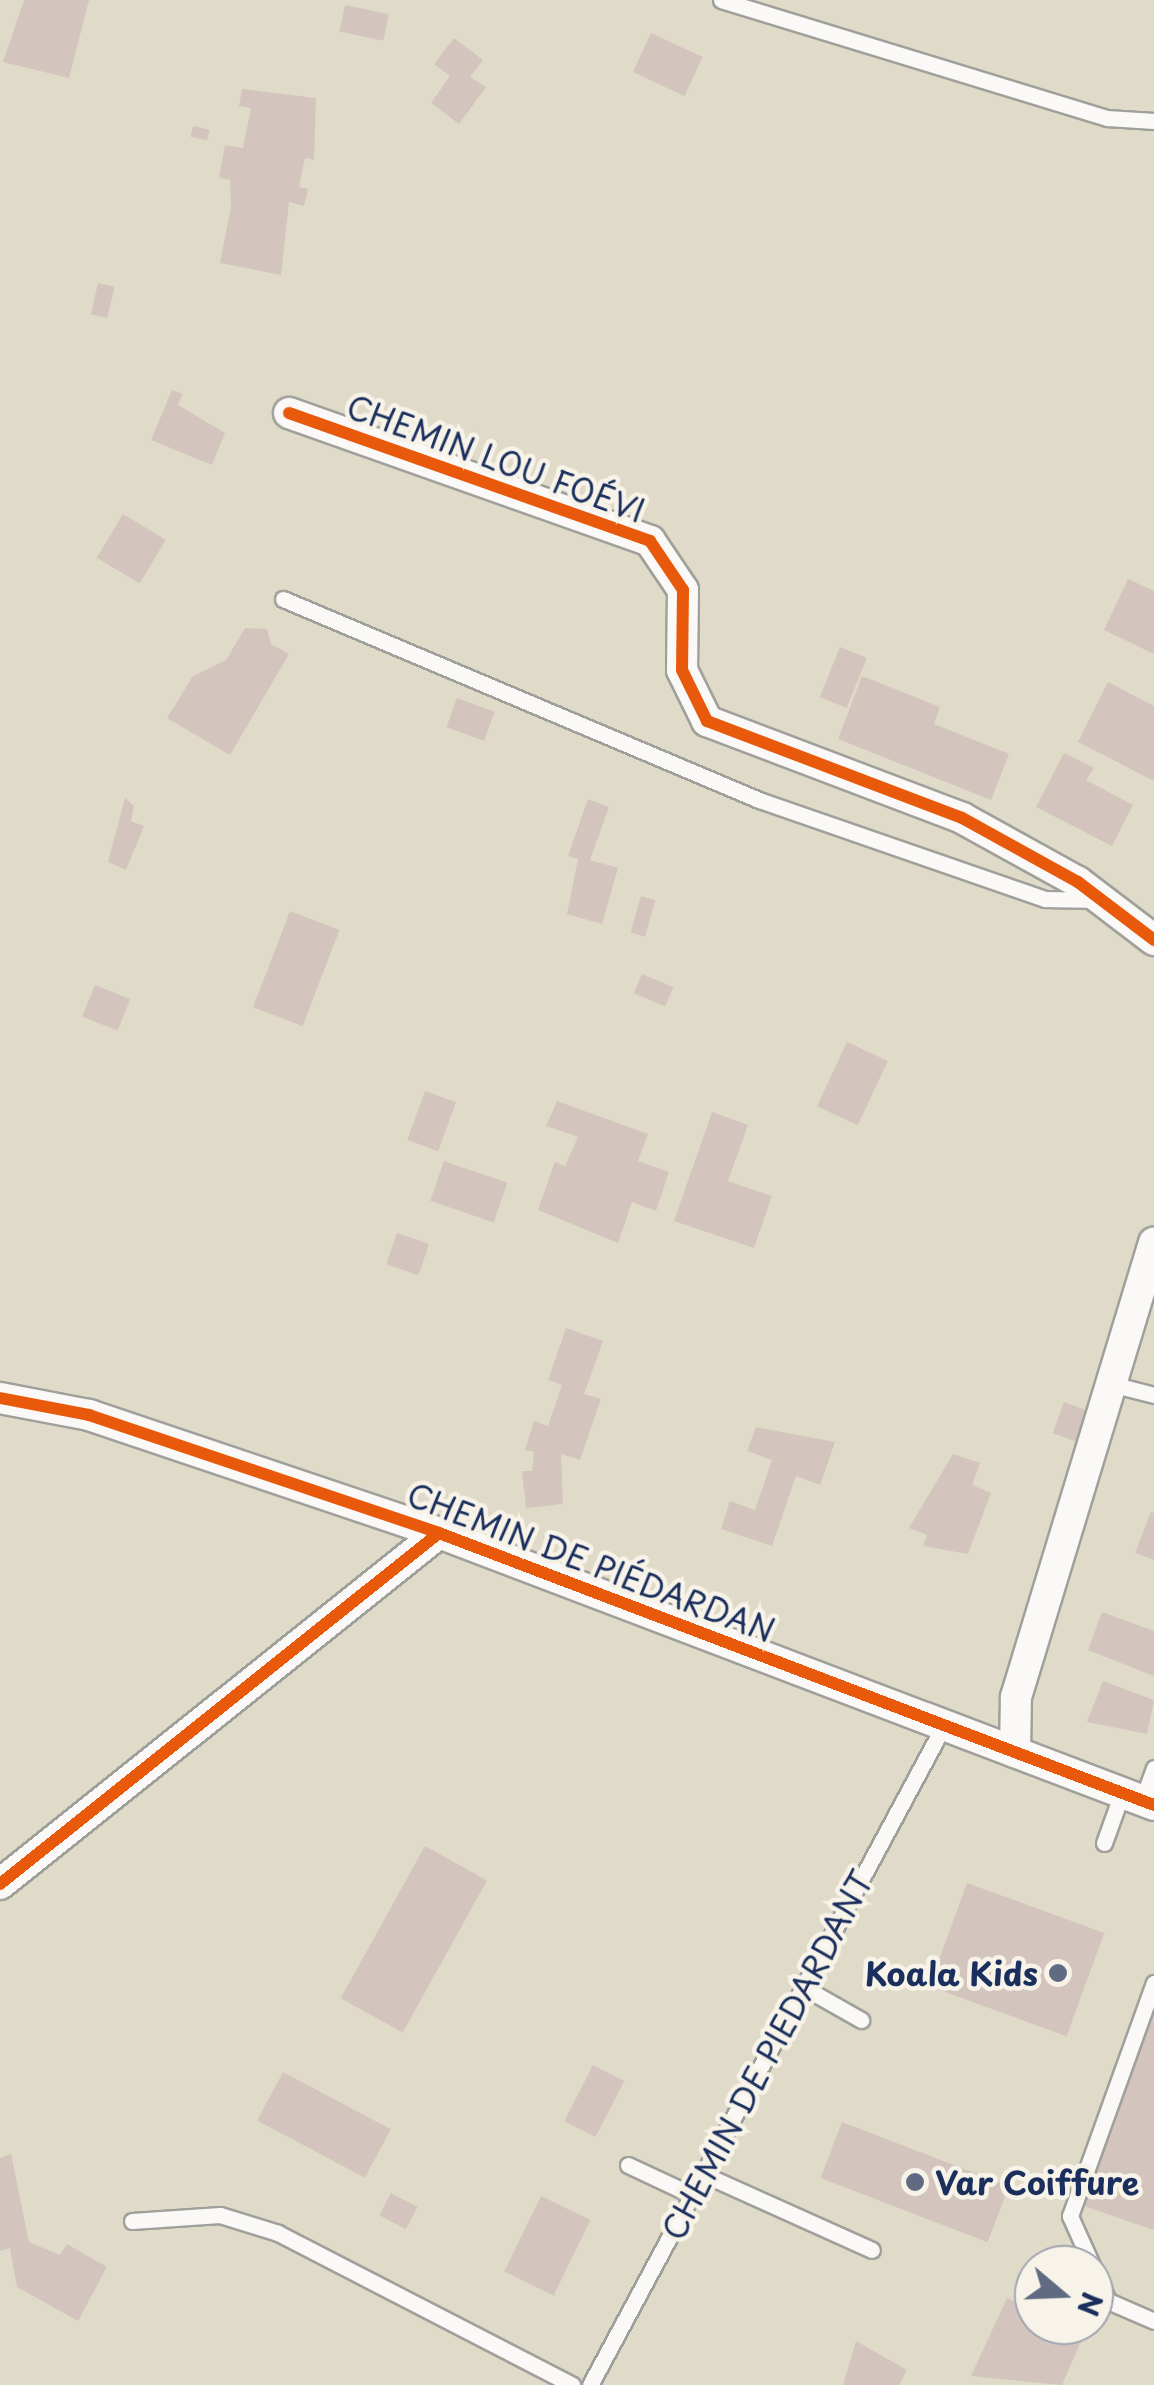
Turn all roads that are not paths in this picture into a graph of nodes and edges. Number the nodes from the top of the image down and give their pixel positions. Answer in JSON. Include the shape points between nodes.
{"nodes":[{"id":1,"x":722,"y":0,"type":"edge"},
{"id":2,"x":1154,"y":122,"type":"edge"},
{"id":3,"x":289,"y":412,"type":"dead end"},
{"id":4,"x":282,"y":599,"type":"dead end"},
{"id":5,"x":1102,"y":900,"type":"junction"},
{"id":6,"x":1154,"y":940,"type":"edge"},
{"id":7,"x":1154,"y":1242,"type":"edge"},
{"id":8,"x":1115,"y":1385,"type":"junction"},
{"id":9,"x":1154,"y":1396,"type":"edge"},
{"id":10,"x":0,"y":1398,"type":"edge"},
{"id":11,"x":439,"y":1532,"type":"junction"},
{"id":12,"x":944,"y":1725,"type":"junction"},
{"id":13,"x":1015,"y":1752,"type":"junction"},
{"id":14,"x":1154,"y":1768,"type":"edge"},
{"id":15,"x":1140,"y":1800,"type":"edge"},
{"id":16,"x":1104,"y":1843,"type":"dead end"},
{"id":17,"x":0,"y":1884,"type":"edge"},
{"id":18,"x":1154,"y":1982,"type":"edge"},
{"id":19,"x":803,"y":1987,"type":"junction"},
{"id":20,"x":861,"y":2020,"type":"dead end"},
{"id":21,"x":628,"y":2165,"type":"dead end"},
{"id":22,"x":703,"y":2174,"type":"junction"},
{"id":23,"x":692,"y":2194,"type":"junction"},
{"id":24,"x":132,"y":2221,"type":"dead end"},
{"id":25,"x":1083,"y":2245,"type":"edge"},
{"id":26,"x":872,"y":2250,"type":"dead end"},
{"id":27,"x":1114,"y":2303,"type":"edge"},
{"id":28,"x":1154,"y":2321,"type":"edge"},
{"id":29,"x":572,"y":2385,"type":"edge"},
{"id":30,"x":590,"y":2385,"type":"edge"}],
"edges":[{"from":1,"to":2,"type":"lane","via":[[1108,118]]},
{"from":3,"to":5,"type":"street","name":"CHEMIN LOU FOÉVI","via":[[650,541],[683,590],[682,670],[707,721],[962,818]]},
{"from":4,"to":5,"type":"lane","via":[[759,800],[1045,900]]},
{"from":5,"to":6,"type":"street","name":"CHEMIN LOU FOÉVI"},
{"from":7,"to":8,"type":"street"},
{"from":8,"to":9,"type":"lane"},
{"from":8,"to":13,"type":"street","via":[[1016,1697]]},
{"from":10,"to":11,"type":"street","name":"CHEMIN DE PIÉDARDAN","via":[[89,1416]]},
{"from":11,"to":12,"type":"street","name":"CHEMIN DE PIÉDARDAN"},
{"from":11,"to":17,"type":"street"},
{"from":12,"to":13,"type":"street","name":"CHEMIN DE PIÉDARDAN"},
{"from":12,"to":19,"type":"lane","name":"CHEMIN DE PIEDARDANT"},
{"from":13,"to":15,"type":"street","name":"CHEMIN DE PIÉDARDAN"},
{"from":14,"to":15,"type":"lane"},
{"from":15,"to":16,"type":"lane"},
{"from":18,"to":25,"type":"lane","via":[[1070,2216]]},
{"from":19,"to":20,"type":"lane"},
{"from":19,"to":22,"type":"lane","name":"CHEMIN DE PIEDARDANT"},
{"from":21,"to":23,"type":"lane"},
{"from":22,"to":23,"type":"lane","name":"CHEMIN DE PIEDARDANT"},
{"from":22,"to":26,"type":"lane"},
{"from":23,"to":30,"type":"lane","name":"CHEMIN DE PIEDARDANT"},
{"from":24,"to":29,"type":"lane","via":[[220,2214],[278,2233]]},
{"from":27,"to":28,"type":"lane"}]}
